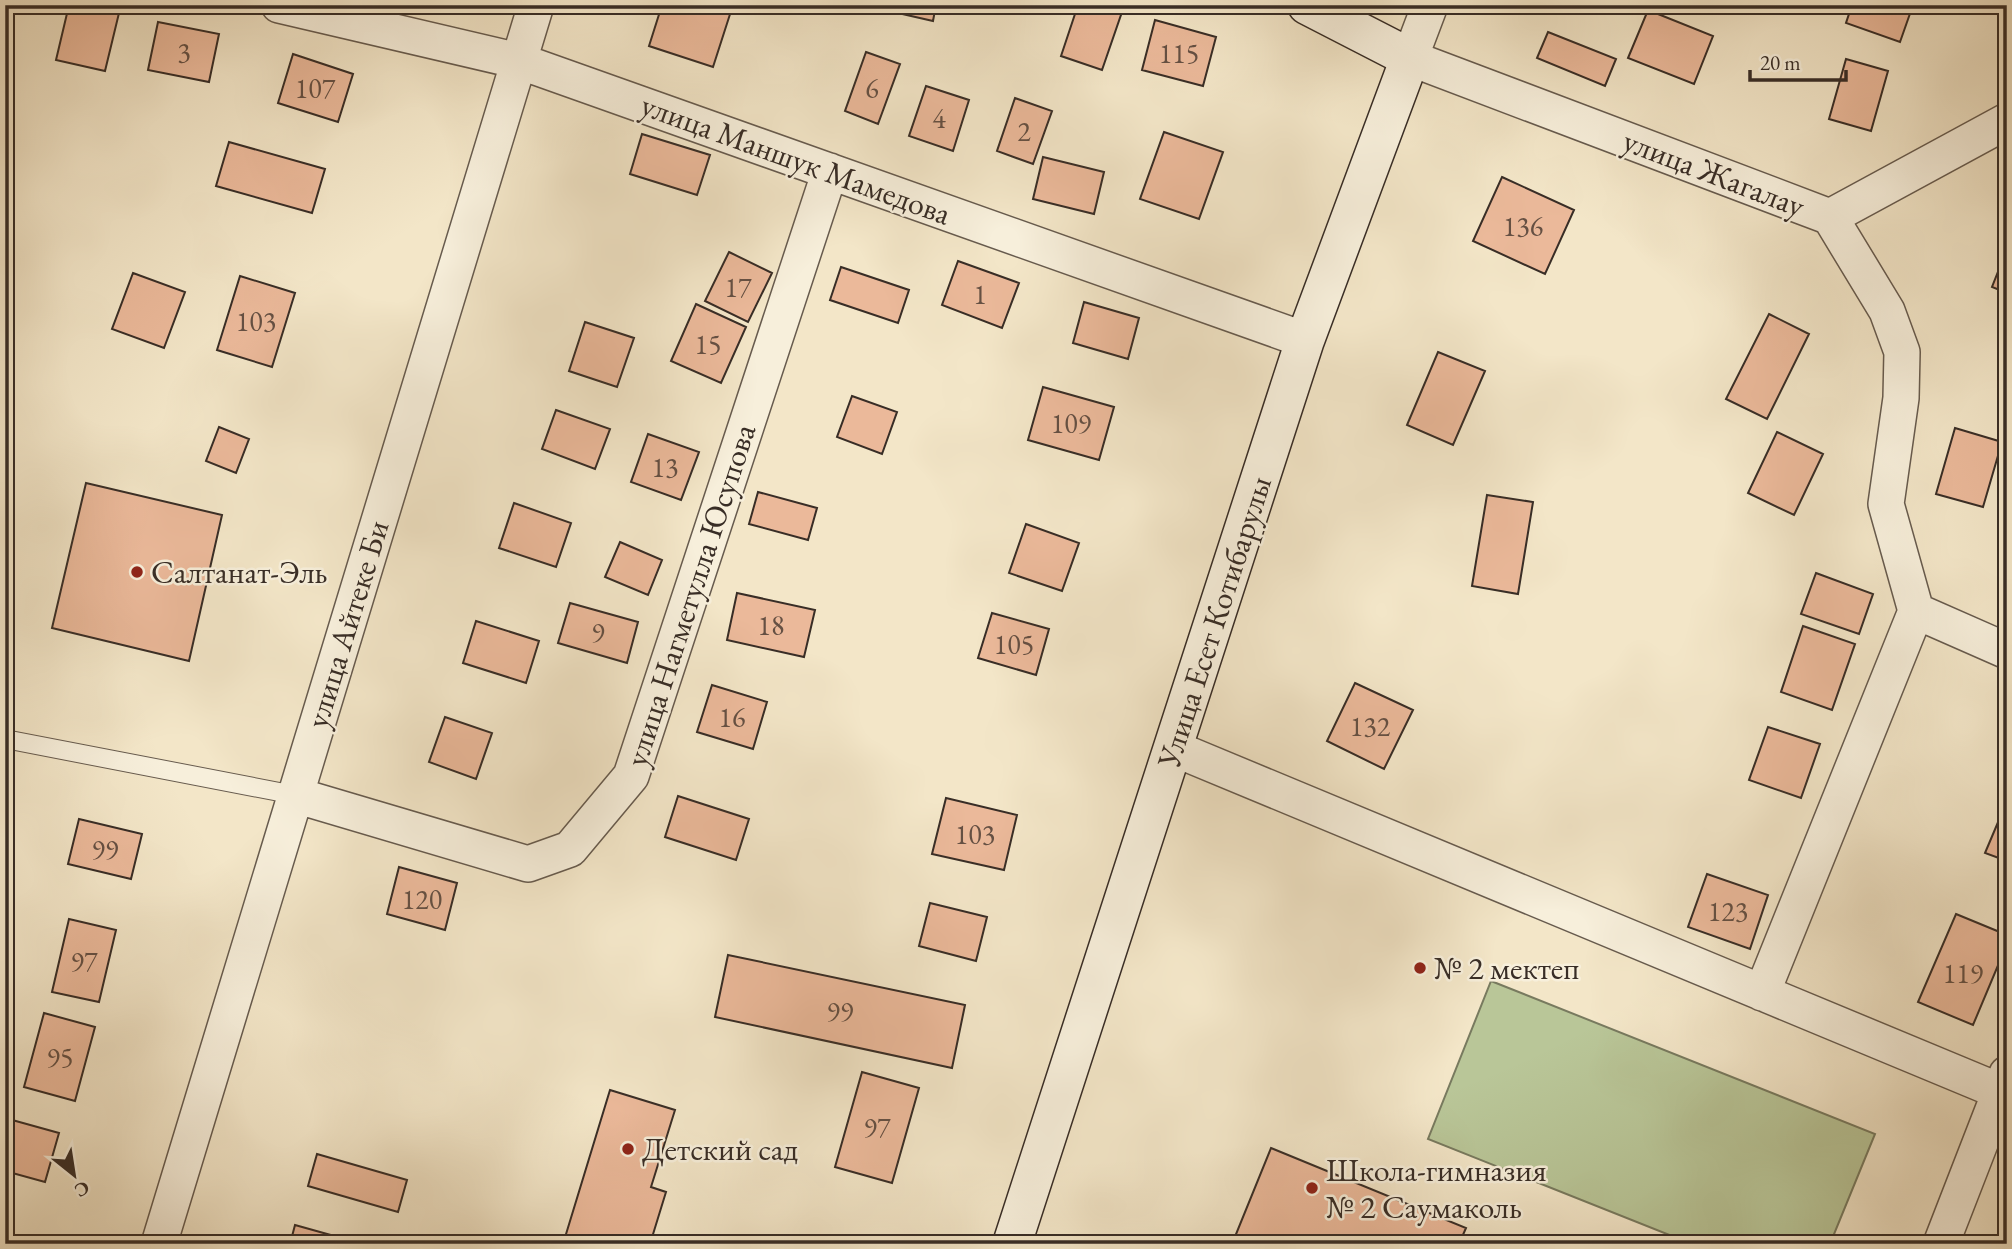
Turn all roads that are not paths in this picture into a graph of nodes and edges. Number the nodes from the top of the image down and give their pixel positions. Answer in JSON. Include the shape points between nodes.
{"nodes":[{"id":1,"x":279,"y":5,"type":"edge"},
{"id":2,"x":536,"y":5,"type":"edge"},
{"id":3,"x":1307,"y":5,"type":"edge"},
{"id":4,"x":1430,"y":5,"type":"edge"},
{"id":5,"x":1410,"y":58,"type":"junction"},
{"id":6,"x":519,"y":61,"type":"junction"},
{"id":7,"x":2007,"y":121,"type":"edge"},
{"id":8,"x":830,"y":171,"type":"junction"},
{"id":9,"x":1830,"y":217,"type":"junction"},
{"id":10,"x":1305,"y":340,"type":"junction"},
{"id":11,"x":1916,"y":611,"type":"junction"},
{"id":12,"x":2007,"y":651,"type":"edge"},
{"id":13,"x":5,"y":739,"type":"edge"},
{"id":14,"x":1173,"y":748,"type":"junction"},
{"id":15,"x":295,"y":794,"type":"junction"},
{"id":16,"x":1762,"y":993,"type":"junction"},
{"id":17,"x":2003,"y":1082,"type":"edge"},
{"id":18,"x":159,"y":1244,"type":"edge"},
{"id":19,"x":1013,"y":1244,"type":"edge"},
{"id":20,"x":1941,"y":1244,"type":"edge"}],
"edges":[{"from":1,"to":6,"type":"street","name":"улица Маншук Мамедова"},
{"from":2,"to":6,"type":"street","name":"улица Айтеке Би"},
{"from":3,"to":5,"type":"main road"},
{"from":4,"to":5,"type":"street","name":"Улица Есет Котибарулы"},
{"from":5,"to":9,"type":"street","name":"улица Жагалау"},
{"from":5,"to":10,"type":"main road","name":"Улица Есет Котибарулы"},
{"from":6,"to":8,"type":"street","name":"улица Маншук Мамедова"},
{"from":6,"to":15,"type":"street","name":"улица Айтеке Би"},
{"from":7,"to":9,"type":"street","name":"улица Жагалау"},
{"from":8,"to":10,"type":"street","name":"улица Маншук Мамедова"},
{"from":8,"to":15,"type":"street","name":"улица Нагметулла Юсупова","via":[[631,776],[570,849],[528,864]]},
{"from":9,"to":11,"type":"street","via":[[1887,311],[1902,352],[1901,398],[1886,504]]},
{"from":10,"to":14,"type":"main road","name":"Улица Есет Котибарулы"},
{"from":11,"to":12,"type":"street"},
{"from":11,"to":16,"type":"street"},
{"from":13,"to":15,"type":"lane"},
{"from":14,"to":16,"type":"street"},
{"from":14,"to":19,"type":"main road","name":"Улица Есет Котибарулы"},
{"from":15,"to":18,"type":"street","name":"улица Айтеке Би"},
{"from":16,"to":17,"type":"street"},
{"from":17,"to":20,"type":"street"}]}
